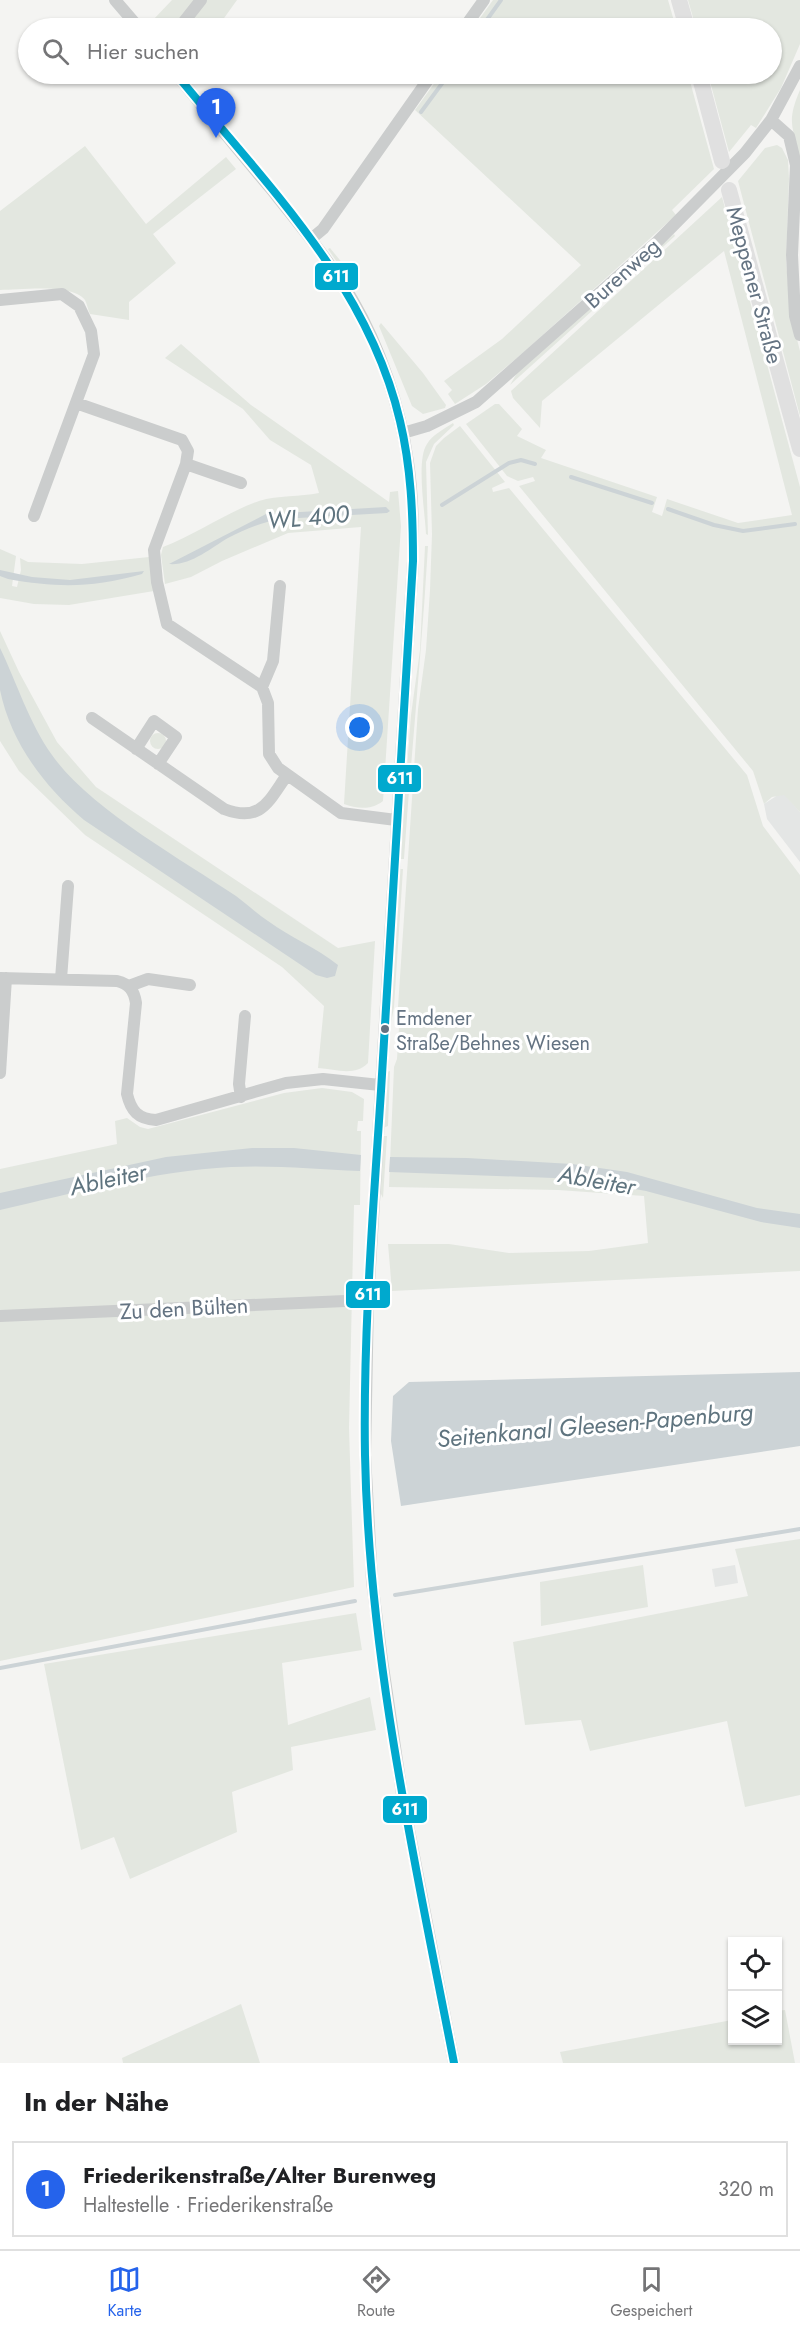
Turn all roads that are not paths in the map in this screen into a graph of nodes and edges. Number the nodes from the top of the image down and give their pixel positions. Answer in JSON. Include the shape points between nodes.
{"nodes":[{"id":1,"x":115,"y":0,"type":"edge"},
{"id":2,"x":201,"y":0,"type":"edge"},
{"id":3,"x":484,"y":0,"type":"edge"},
{"id":4,"x":679,"y":0,"type":"edge"},
{"id":5,"x":130,"y":18,"type":"edge"},
{"id":6,"x":186,"y":18,"type":"edge"},
{"id":7,"x":471,"y":18,"type":"edge"},
{"id":8,"x":684,"y":18,"type":"edge"},
{"id":9,"x":800,"y":66,"type":"edge"},
{"id":10,"x":184,"y":84,"type":"edge"},
{"id":11,"x":425,"y":84,"type":"edge"},
{"id":12,"x":702,"y":84,"type":"edge"},
{"id":13,"x":771,"y":120,"type":"junction"},
{"id":14,"x":722,"y":161,"type":"dead end"},
{"id":15,"x":729,"y":190,"type":"dead end"},
{"id":16,"x":311,"y":239,"type":"junction"},
{"id":17,"x":0,"y":300,"type":"edge"},
{"id":18,"x":800,"y":334,"type":"edge"},
{"id":19,"x":76,"y":403,"type":"junction"},
{"id":20,"x":403,"y":433,"type":"junction"},
{"id":21,"x":800,"y":449,"type":"edge"},
{"id":22,"x":186,"y":464,"type":"junction"},
{"id":23,"x":241,"y":483,"type":"dead end"},
{"id":24,"x":34,"y":516,"type":"dead end"},
{"id":25,"x":280,"y":586,"type":"dead end"},
{"id":26,"x":262,"y":687,"type":"junction"},
{"id":27,"x":92,"y":718,"type":"dead end"},
{"id":28,"x":136,"y":749,"type":"junction"},
{"id":29,"x":158,"y":764,"type":"junction"},
{"id":30,"x":287,"y":775,"type":"junction"},
{"id":31,"x":396,"y":820,"type":"junction"},
{"id":32,"x":68,"y":886,"type":"dead end"},
{"id":33,"x":3,"y":978,"type":"edge"},
{"id":34,"x":61,"y":979,"type":"junction"},
{"id":35,"x":129,"y":986,"type":"junction"},
{"id":36,"x":190,"y":986,"type":"dead end"},
{"id":37,"x":245,"y":1016,"type":"dead end"},
{"id":38,"x":0,"y":1074,"type":"edge"},
{"id":39,"x":380,"y":1085,"type":"junction"},
{"id":40,"x":241,"y":1097,"type":"junction"},
{"id":41,"x":368,"y":1300,"type":"junction"},
{"id":42,"x":0,"y":1316,"type":"edge"},
{"id":43,"x":454,"y":2063,"type":"edge"}],
"edges":[{"from":1,"to":5,"type":"street"},
{"from":2,"to":6,"type":"street"},
{"from":3,"to":7,"type":"street"},
{"from":4,"to":8,"type":"main road"},
{"from":9,"to":13,"type":"street","name":"Burenweg"},
{"from":10,"to":16,"type":"street"},
{"from":11,"to":16,"type":"street","via":[[323,229]]},
{"from":12,"to":14,"type":"main road"},
{"from":13,"to":18,"type":"street","via":[[789,136],[796,165],[792,255],[795,316]]},
{"from":13,"to":20,"type":"street","name":"Burenweg","via":[[709,192],[657,242],[476,402],[428,426]]},
{"from":15,"to":21,"type":"main road","name":"Meppener Straße"},
{"from":16,"to":20,"type":"street","via":[[353,301],[372,338]]},
{"from":17,"to":19,"type":"street","via":[[62,294],[79,306],[91,331],[94,354]]},
{"from":19,"to":22,"type":"street","via":[[182,440],[188,451]]},
{"from":19,"to":24,"type":"street"},
{"from":20,"to":31,"type":"street","via":[[412,505],[413,561]]},
{"from":22,"to":23,"type":"street"},
{"from":22,"to":26,"type":"street","via":[[153,550],[167,624]]},
{"from":25,"to":26,"type":"street","via":[[273,661]]},
{"from":26,"to":30,"type":"street","via":[[268,703],[269,754]]},
{"from":27,"to":28,"type":"street"},
{"from":28,"to":29,"type":"street"},
{"from":28,"to":29,"type":"street","via":[[154,721],[176,737]]},
{"from":29,"to":30,"type":"street","via":[[224,809],[241,815],[257,811]]},
{"from":30,"to":31,"type":"street","via":[[342,813]]},
{"from":31,"to":39,"type":"street"},
{"from":32,"to":34,"type":"street"},
{"from":33,"to":34,"type":"street"},
{"from":33,"to":38,"type":"street"},
{"from":34,"to":35,"type":"street","via":[[117,981]]},
{"from":35,"to":36,"type":"street","via":[[148,979]]},
{"from":35,"to":40,"type":"street","via":[[136,1003],[127,1094],[135,1113],[156,1120]]},
{"from":37,"to":40,"type":"street"},
{"from":39,"to":40,"type":"street","via":[[323,1079],[286,1083]]},
{"from":39,"to":41,"type":"street"},
{"from":41,"to":42,"type":"street","name":"Zu den Bülten"},
{"from":41,"to":43,"type":"street","via":[[365,1455],[372,1581],[400,1782]]}]}
